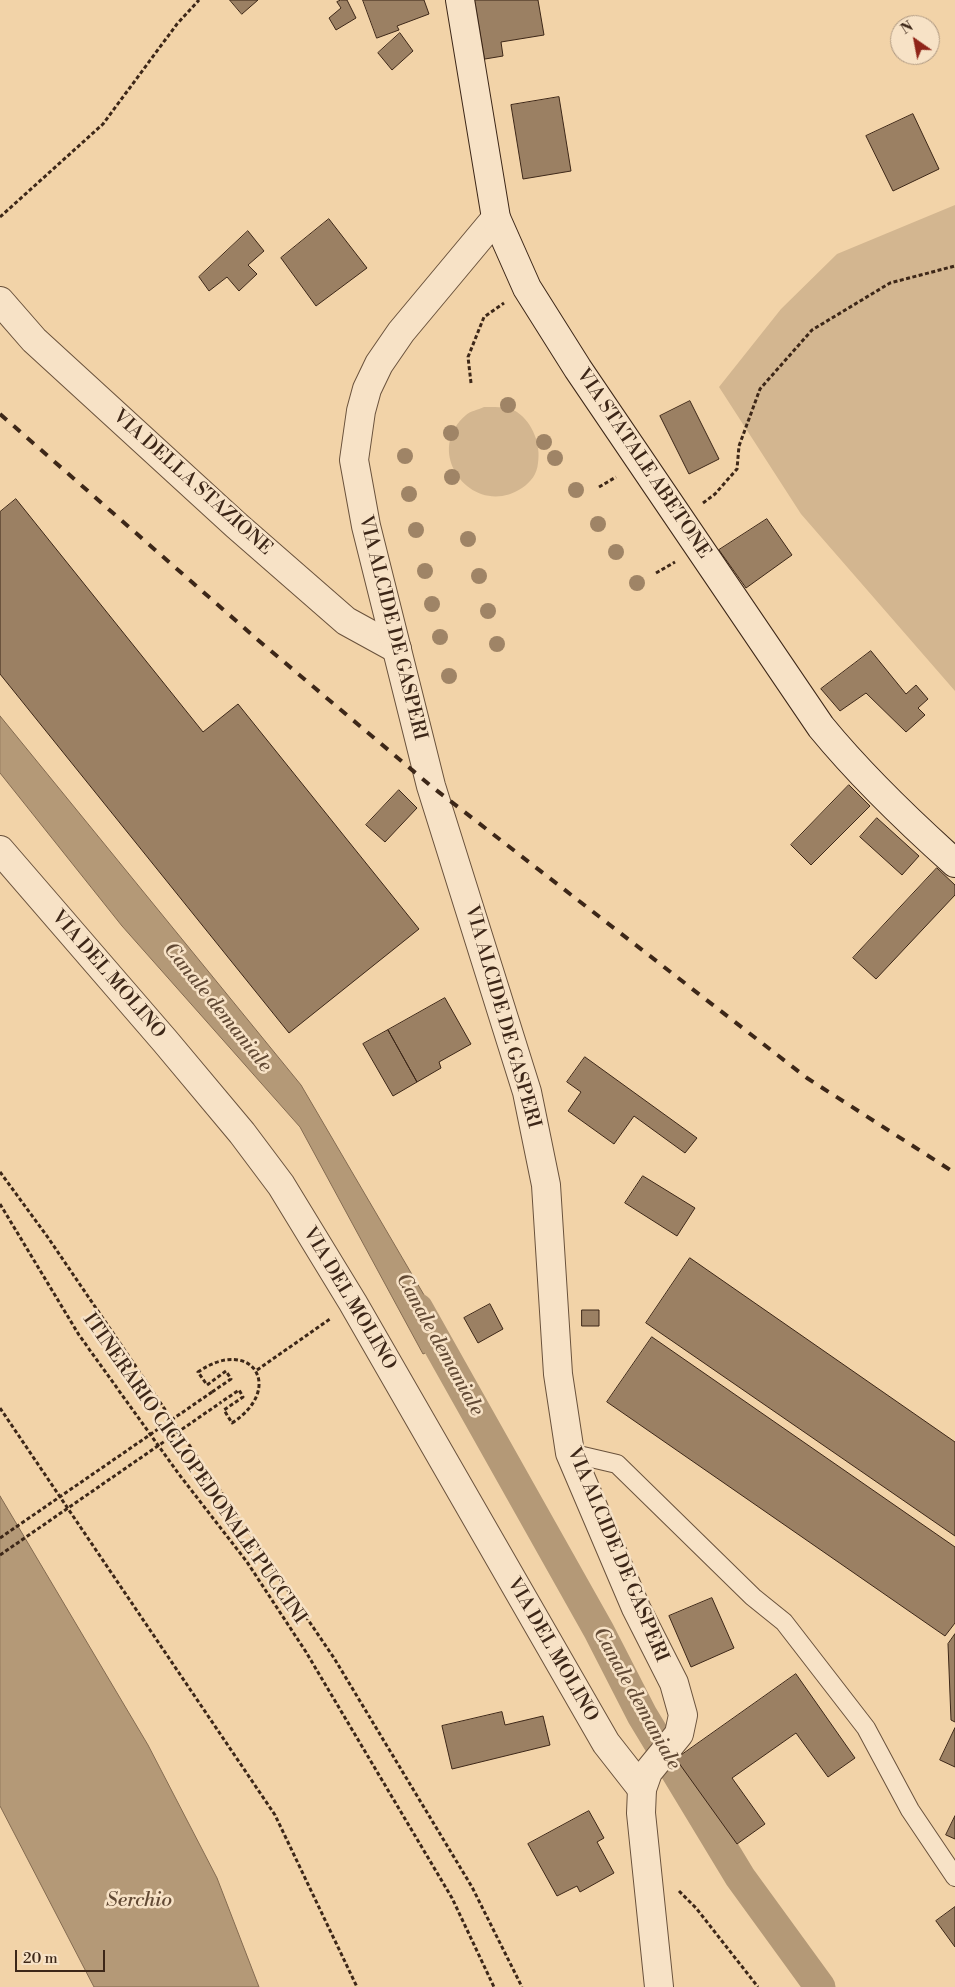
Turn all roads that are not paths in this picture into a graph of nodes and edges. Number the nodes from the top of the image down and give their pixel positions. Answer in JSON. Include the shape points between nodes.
{"nodes":[{"id":1,"x":460,"y":0,"type":"edge"},
{"id":2,"x":496,"y":218,"type":"junction"},
{"id":3,"x":0,"y":301,"type":"edge"},
{"id":4,"x":397,"y":649,"type":"junction"},
{"id":5,"x":0,"y":850,"type":"edge"},
{"id":6,"x":955,"y":863,"type":"edge"},
{"id":7,"x":570,"y":1453,"type":"junction"},
{"id":8,"x":645,"y":1780,"type":"junction"},
{"id":9,"x":955,"y":1877,"type":"edge"},
{"id":10,"x":658,"y":1987,"type":"edge"}],
"edges":[{"from":1,"to":2,"type":"street","name":"VIA STATALE ABETONE"},
{"from":2,"to":4,"type":"street","name":"VIA ALCIDE DE GASPERI","via":[[401,332],[379,364],[360,410],[354,460],[366,526]]},
{"from":2,"to":6,"type":"street","name":"VIA STATALE ABETONE","via":[[527,288],[578,369],[821,727],[880,794]]},
{"from":3,"to":4,"type":"street","name":"VIA DELLA STAZIONE","via":[[34,340],[346,621]]},
{"from":4,"to":7,"type":"street","name":"VIA ALCIDE DE GASPERI","via":[[431,786],[528,1092],[546,1185],[558,1374]]},
{"from":5,"to":8,"type":"street","name":"VIA DEL MOLINO","via":[[242,1133],[281,1185],[353,1303],[606,1742]]},
{"from":7,"to":8,"type":"street","name":"VIA ALCIDE DE GASPERI","via":[[636,1608],[674,1684],[683,1715],[679,1734]]},
{"from":7,"to":9,"type":"lane","via":[[617,1464],[753,1598],[784,1622],[866,1728],[910,1810]]},
{"from":8,"to":10,"type":"street","via":[[641,1814]]}]}
